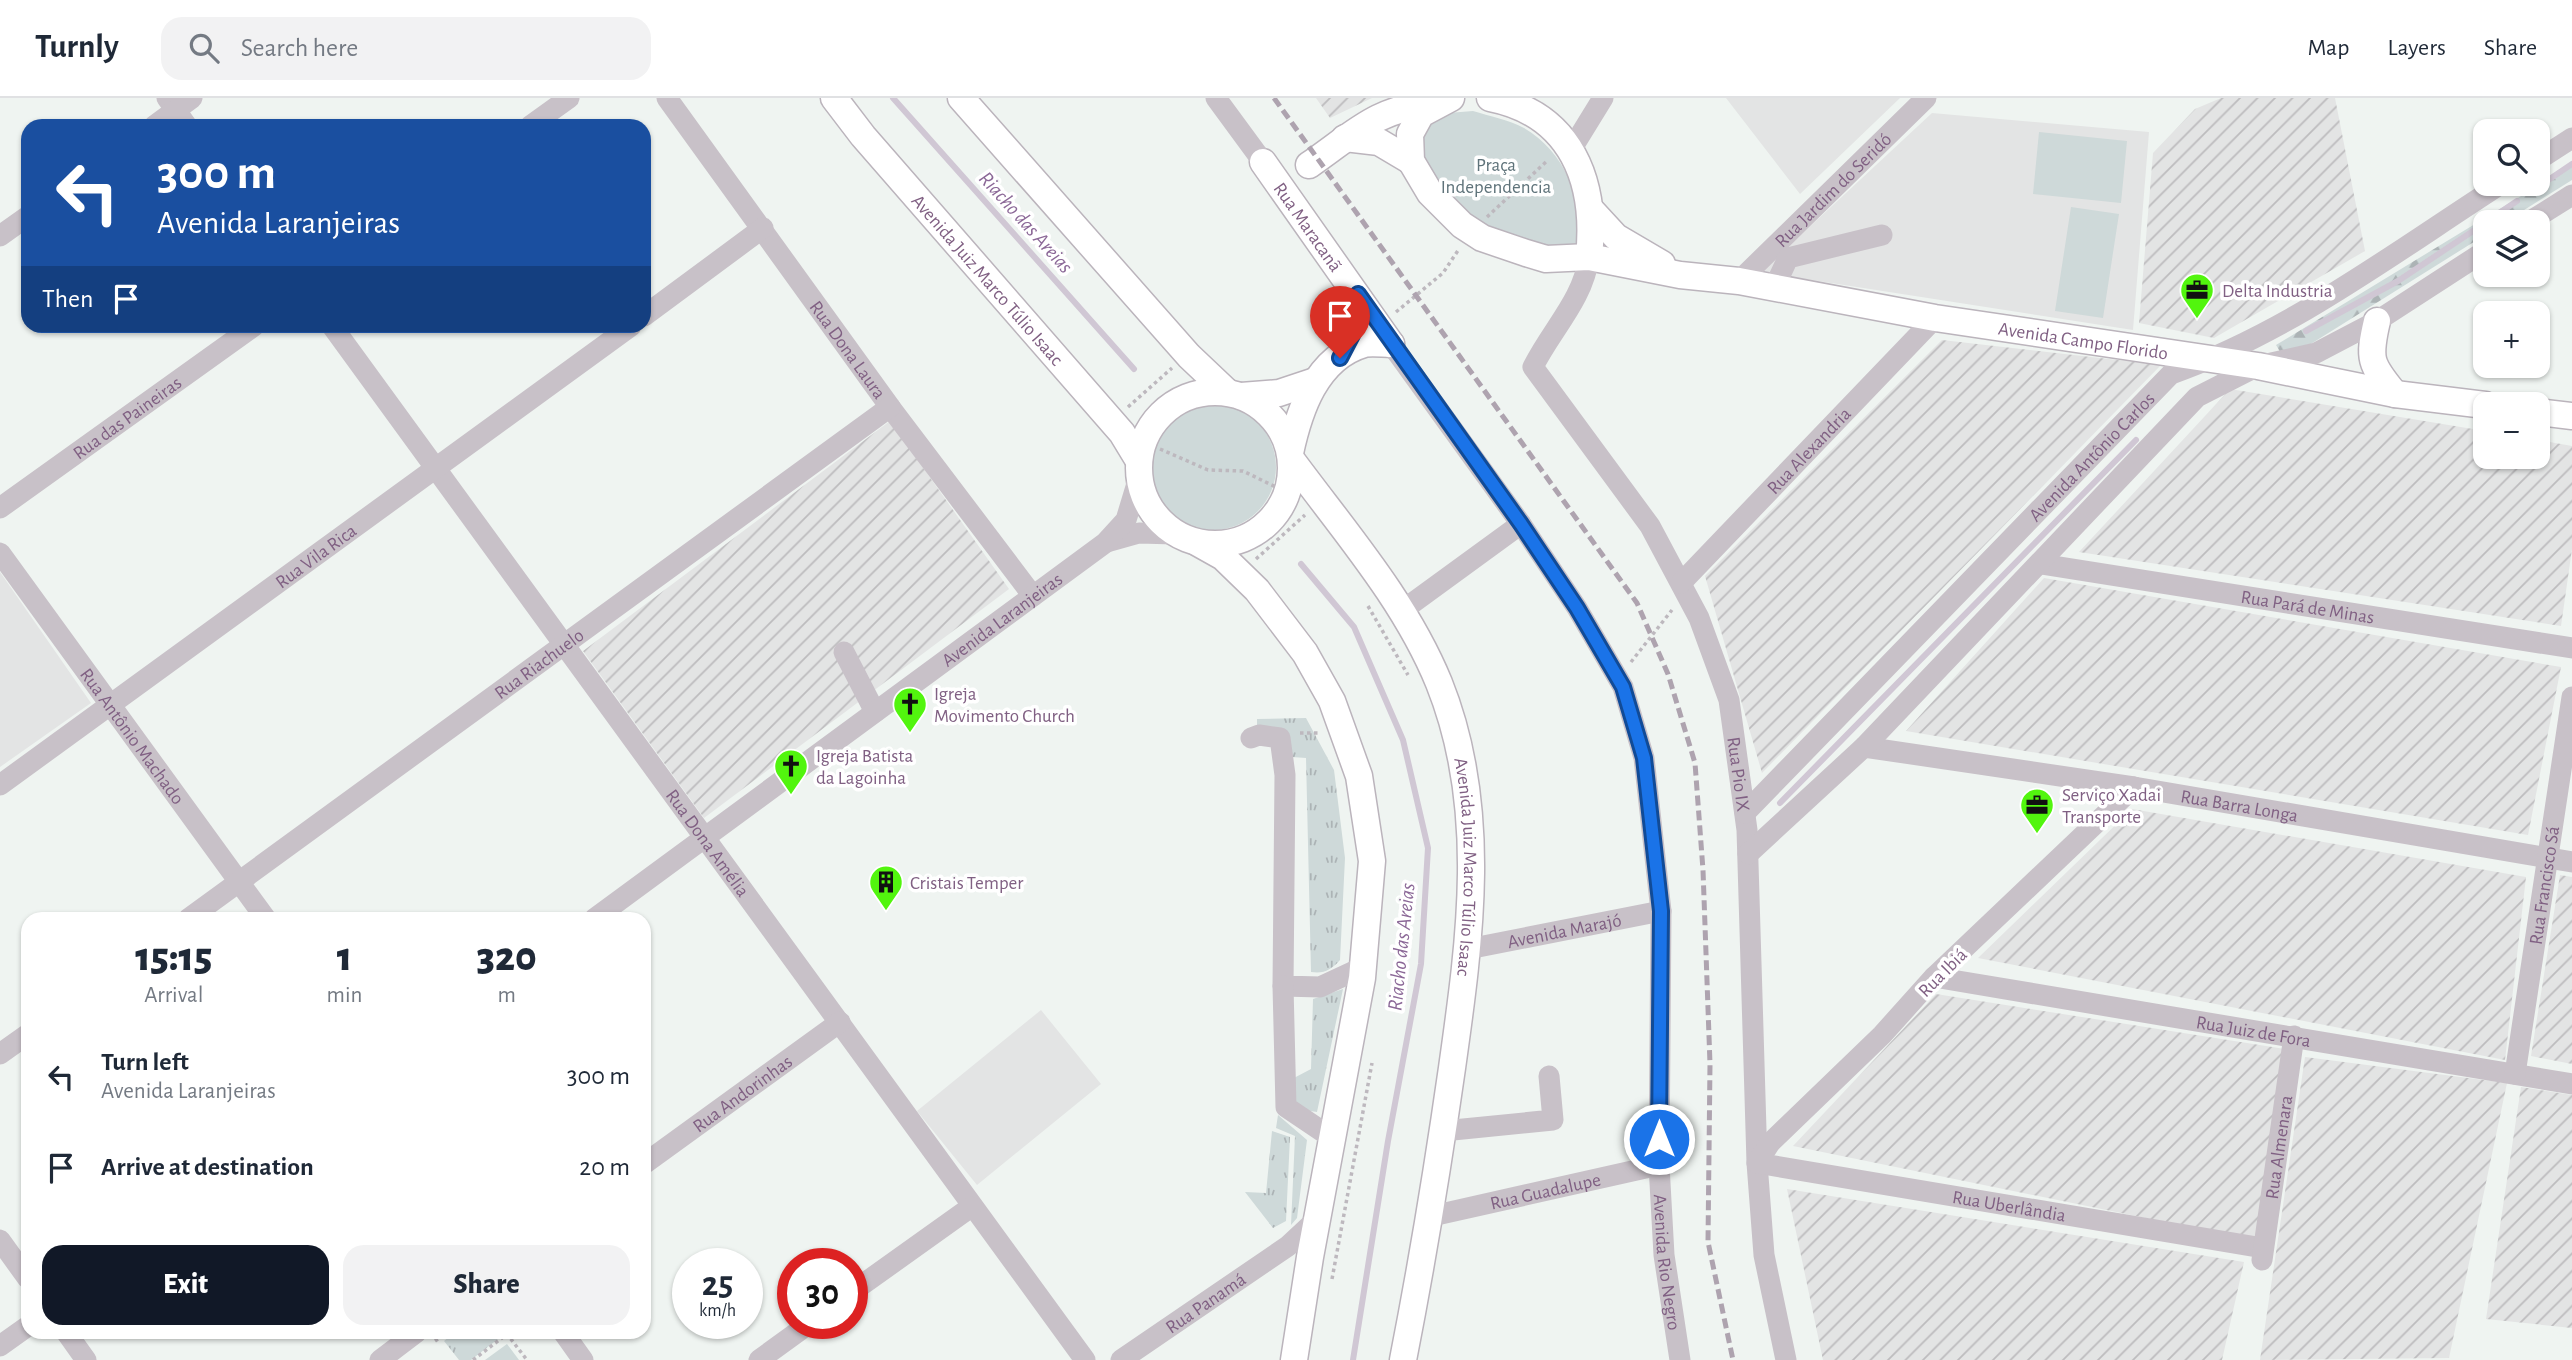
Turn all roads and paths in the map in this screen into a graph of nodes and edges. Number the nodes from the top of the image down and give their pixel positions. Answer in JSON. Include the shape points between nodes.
{"nodes":[{"id":1,"x":569,"y":98,"type":"edge"},
{"id":2,"x":667,"y":98,"type":"edge"},
{"id":3,"x":834,"y":98,"type":"edge"},
{"id":4,"x":962,"y":98,"type":"edge"},
{"id":5,"x":1216,"y":98,"type":"edge"},
{"id":6,"x":1603,"y":98,"type":"edge"},
{"id":7,"x":1926,"y":98,"type":"edge"},
{"id":8,"x":1446,"y":100,"type":"edge"},
{"id":9,"x":1511,"y":100,"type":"edge"},
{"id":10,"x":181,"y":108,"type":"edge"},
{"id":11,"x":164,"y":119,"type":"edge"},
{"id":12,"x":540,"y":119,"type":"edge"},
{"id":13,"x":1345,"y":138,"type":"junction"},
{"id":14,"x":2572,"y":138,"type":"edge"},
{"id":15,"x":1543,"y":151,"type":"dead end"},
{"id":16,"x":2550,"y":152,"type":"edge"},
{"id":17,"x":1563,"y":159,"type":"junction"},
{"id":18,"x":1411,"y":161,"type":"junction"},
{"id":19,"x":1263,"y":162,"type":"junction"},
{"id":20,"x":1310,"y":166,"type":"junction"},
{"id":21,"x":2572,"y":195,"type":"edge"},
{"id":22,"x":2482,"y":196,"type":"edge"},
{"id":23,"x":2548,"y":210,"type":"edge"},
{"id":24,"x":1592,"y":211,"type":"junction"},
{"id":25,"x":1304,"y":218,"type":"junction"},
{"id":26,"x":21,"y":221,"type":"edge"},
{"id":27,"x":763,"y":228,"type":"junction"},
{"id":28,"x":1882,"y":234,"type":"dead end"},
{"id":29,"x":0,"y":236,"type":"edge"},
{"id":30,"x":1589,"y":257,"type":"junction"},
{"id":31,"x":2473,"y":259,"type":"edge"},
{"id":32,"x":1680,"y":275,"type":"junction"},
{"id":33,"x":1740,"y":281,"type":"junction"},
{"id":34,"x":1774,"y":288,"type":"junction"},
{"id":35,"x":1358,"y":294,"type":"junction"},
{"id":36,"x":651,"y":311,"type":"edge"},
{"id":37,"x":1935,"y":318,"type":"junction"},
{"id":38,"x":2377,"y":321,"type":"junction"},
{"id":39,"x":244,"y":333,"type":"edge"},
{"id":40,"x":337,"y":333,"type":"edge"},
{"id":41,"x":622,"y":333,"type":"edge"},
{"id":42,"x":1391,"y":344,"type":"junction"},
{"id":43,"x":1340,"y":358,"type":"junction"},
{"id":44,"x":2213,"y":359,"type":"junction"},
{"id":45,"x":1174,"y":366,"type":"dead end"},
{"id":46,"x":2258,"y":366,"type":"junction"},
{"id":47,"x":1315,"y":381,"type":"junction"},
{"id":48,"x":1234,"y":394,"type":"junction"},
{"id":49,"x":2395,"y":394,"type":"junction"},
{"id":50,"x":2473,"y":404,"type":"edge"},
{"id":51,"x":890,"y":407,"type":"junction"},
{"id":52,"x":1126,"y":408,"type":"dead end"},
{"id":53,"x":2550,"y":413,"type":"edge"},
{"id":54,"x":2572,"y":416,"type":"edge"},
{"id":55,"x":1147,"y":434,"type":"junction"},
{"id":56,"x":1290,"y":456,"type":"junction"},
{"id":57,"x":437,"y":469,"type":"junction"},
{"id":58,"x":1139,"y":469,"type":"junction"},
{"id":59,"x":1286,"y":492,"type":"junction"},
{"id":60,"x":0,"y":508,"type":"edge"},
{"id":61,"x":1521,"y":524,"type":"junction"},
{"id":62,"x":1314,"y":525,"type":"dead end"},
{"id":63,"x":1186,"y":538,"type":"junction"},
{"id":64,"x":1105,"y":543,"type":"junction"},
{"id":65,"x":0,"y":553,"type":"edge"},
{"id":66,"x":1254,"y":561,"type":"dead end"},
{"id":67,"x":2041,"y":564,"type":"junction"},
{"id":68,"x":1684,"y":588,"type":"junction"},
{"id":69,"x":1033,"y":596,"type":"junction"},
{"id":70,"x":1365,"y":601,"type":"dead end"},
{"id":71,"x":1403,"y":610,"type":"junction"},
{"id":72,"x":566,"y":646,"type":"junction"},
{"id":73,"x":2572,"y":648,"type":"edge"},
{"id":74,"x":844,"y":652,"type":"dead end"},
{"id":75,"x":1409,"y":678,"type":"dead end"},
{"id":76,"x":1623,"y":687,"type":"junction"},
{"id":77,"x":2572,"y":697,"type":"edge"},
{"id":78,"x":109,"y":705,"type":"junction"},
{"id":79,"x":876,"y":712,"type":"junction"},
{"id":80,"x":1318,"y":722,"type":"dead end"},
{"id":81,"x":1290,"y":730,"type":"dead end"},
{"id":82,"x":1251,"y":738,"type":"dead end"},
{"id":83,"x":1864,"y":747,"type":"junction"},
{"id":84,"x":0,"y":785,"type":"edge"},
{"id":85,"x":2134,"y":787,"type":"junction"},
{"id":86,"x":1745,"y":813,"type":"junction"},
{"id":87,"x":705,"y":837,"type":"junction"},
{"id":88,"x":1748,"y":854,"type":"junction"},
{"id":89,"x":2547,"y":858,"type":"junction"},
{"id":90,"x":2572,"y":862,"type":"edge"},
{"id":91,"x":238,"y":883,"type":"junction"},
{"id":92,"x":1661,"y":911,"type":"junction"},
{"id":93,"x":198,"y":912,"type":"edge"},
{"id":94,"x":261,"y":912,"type":"edge"},
{"id":95,"x":603,"y":912,"type":"edge"},
{"id":96,"x":1468,"y":949,"type":"junction"},
{"id":97,"x":1363,"y":967,"type":"junction"},
{"id":98,"x":1934,"y":977,"type":"junction"},
{"id":99,"x":1283,"y":986,"type":"junction"},
{"id":100,"x":840,"y":1022,"type":"junction"},
{"id":101,"x":2294,"y":1037,"type":"junction"},
{"id":102,"x":21,"y":1039,"type":"edge"},
{"id":103,"x":0,"y":1054,"type":"edge"},
{"id":104,"x":2515,"y":1074,"type":"junction"},
{"id":105,"x":1549,"y":1076,"type":"dead end"},
{"id":106,"x":2572,"y":1084,"type":"edge"},
{"id":107,"x":1443,"y":1131,"type":"junction"},
{"id":108,"x":1332,"y":1138,"type":"junction"},
{"id":109,"x":651,"y":1159,"type":"edge"},
{"id":110,"x":1757,"y":1163,"type":"junction"},
{"id":111,"x":1659,"y":1165,"type":"junction"},
{"id":112,"x":971,"y":1206,"type":"junction"},
{"id":113,"x":1432,"y":1216,"type":"junction"},
{"id":114,"x":0,"y":1240,"type":"edge"},
{"id":115,"x":1299,"y":1252,"type":"junction"},
{"id":116,"x":2262,"y":1254,"type":"joint"},
{"id":117,"x":21,"y":1269,"type":"edge"},
{"id":118,"x":868,"y":1280,"type":"edge"},
{"id":119,"x":21,"y":1331,"type":"edge"},
{"id":120,"x":71,"y":1339,"type":"edge"},
{"id":121,"x":408,"y":1339,"type":"edge"},
{"id":122,"x":500,"y":1339,"type":"edge"},
{"id":123,"x":511,"y":1339,"type":"edge"},
{"id":124,"x":568,"y":1339,"type":"edge"},
{"id":125,"x":788,"y":1339,"type":"edge"},
{"id":126,"x":0,"y":1346,"type":"edge"},
{"id":127,"x":86,"y":1360,"type":"edge"},
{"id":128,"x":380,"y":1360,"type":"edge"},
{"id":129,"x":473,"y":1360,"type":"edge"},
{"id":130,"x":527,"y":1360,"type":"edge"},
{"id":131,"x":583,"y":1360,"type":"edge"},
{"id":132,"x":759,"y":1360,"type":"edge"},
{"id":133,"x":1085,"y":1360,"type":"edge"},
{"id":134,"x":1121,"y":1360,"type":"edge"},
{"id":135,"x":1294,"y":1360,"type":"edge"},
{"id":136,"x":1403,"y":1360,"type":"edge"},
{"id":137,"x":1681,"y":1360,"type":"edge"},
{"id":138,"x":1786,"y":1360,"type":"edge"}],
"edges":[{"from":1,"to":12,"type":"street"},
{"from":2,"to":27,"type":"street","name":"Rua Dona Laura"},
{"from":3,"to":58,"type":"main road","name":"Avenida Juiz Marco Túlio Isaac","via":[[1122,433]]},
{"from":4,"to":48,"type":"main road","via":[[1189,356]]},
{"from":5,"to":19,"type":"street","name":"Rua Maracanã"},
{"from":6,"to":17,"type":"street"},
{"from":7,"to":33,"type":"street","name":"Rua Jardim do Seridó"},
{"from":8,"to":13,"type":"main road","name":"Rua Maracanã","via":[[1390,110]]},
{"from":8,"to":18,"type":"main road","via":[[1421,114],[1410,135]]},
{"from":9,"to":17,"type":"main road","via":[[1544,122]]},
{"from":10,"to":11,"type":"street"},
{"from":13,"to":18,"type":"main road","via":[[1379,142]]},
{"from":13,"to":20,"type":"main road","name":"Rua Maracanã"},
{"from":14,"to":16,"type":"street"},
{"from":15,"to":17,"type":"path"},
{"from":17,"to":24,"type":"main road","via":[[1586,179]]},
{"from":18,"to":30,"type":"main road","name":"Avenida Campo Florido","via":[[1445,211],[1482,237],[1546,259]]},
{"from":19,"to":20,"type":"main road"},
{"from":19,"to":25,"type":"main road","name":"Rua Maracanã"},
{"from":20,"to":25,"type":"main road"},
{"from":21,"to":23,"type":"street"},
{"from":22,"to":44,"type":"street","name":"Avenida Antônio Carlos","via":[[2311,306]]},
{"from":24,"to":30,"type":"main road"},
{"from":24,"to":32,"type":"main road","via":[[1616,237]]},
{"from":25,"to":35,"type":"main road","name":"Rua Maracanã"},
{"from":26,"to":29,"type":"street"},
{"from":27,"to":36,"type":"street"},
{"from":27,"to":51,"type":"street","name":"Rua Dona Laura"},
{"from":28,"to":34,"type":"street","via":[[1788,258]]},
{"from":30,"to":32,"type":"main road","name":"Avenida Campo Florido"},
{"from":30,"to":68,"type":"street","name":"Rua Pio IX","via":[[1586,282],[1533,367],[1650,526]]},
{"from":31,"to":38,"type":"street","name":"Avenida Antônio Carlos"},
{"from":32,"to":33,"type":"main road","name":"Avenida Campo Florido"},
{"from":33,"to":34,"type":"main road","name":"Avenida Campo Florido"},
{"from":34,"to":37,"type":"main road","name":"Avenida Campo Florido"},
{"from":35,"to":42,"type":"main road","name":"Rua Maracanã"},
{"from":35,"to":43,"type":"main road","via":[[1353,333]]},
{"from":37,"to":44,"type":"main road","name":"Avenida Campo Florido"},
{"from":37,"to":68,"type":"street","name":"Rua Alexandria"},
{"from":38,"to":46,"type":"street","name":"Avenida Antônio Carlos","via":[[2316,353]]},
{"from":38,"to":49,"type":"main road","via":[[2370,356],[2375,370]]},
{"from":39,"to":60,"type":"street","name":"Rua das Paineiras"},
{"from":40,"to":57,"type":"street","name":"Rua Dona Amélia"},
{"from":41,"to":57,"type":"street","name":"Rua Vila Rica"},
{"from":42,"to":43,"type":"main road","via":[[1363,344]]},
{"from":42,"to":61,"type":"street","name":"Rua Maracanã"},
{"from":43,"to":47,"type":"main road"},
{"from":44,"to":46,"type":"main road","name":"Avenida Campo Florido"},
{"from":44,"to":86,"type":"street","name":"Avenida Antônio Carlos","via":[[2171,374]]},
{"from":45,"to":52,"type":"path"},
{"from":46,"to":49,"type":"main road","name":"Avenida Campo Florido"},
{"from":46,"to":67,"type":"street","name":"Avenida Antônio Carlos","via":[[2197,397]]},
{"from":47,"to":48,"type":"main road","via":[[1279,393]]},
{"from":47,"to":56,"type":"main road","via":[[1298,414]]},
{"from":48,"to":55,"type":"main road","via":[[1203,392],[1180,400],[1161,414]]},
{"from":48,"to":56,"type":"main road","name":"Avenida Juiz Marco Túlio Isaac","via":[[1270,416],[1283,433]]},
{"from":49,"to":50,"type":"main road","name":"Avenida Campo Florido"},
{"from":51,"to":69,"type":"street","name":"Rua Dona Laura"},
{"from":51,"to":72,"type":"street","name":"Rua Riachuelo"},
{"from":53,"to":54,"type":"main road"},
{"from":55,"to":58,"type":"main road"},
{"from":55,"to":59,"type":"path","via":[[1158,448],[1183,460],[1208,470],[1243,471]]},
{"from":56,"to":59,"type":"main road"},
{"from":56,"to":71,"type":"main road","name":"Avenida Juiz Marco Túlio Isaac"},
{"from":57,"to":72,"type":"street","name":"Rua Dona Amélia"},
{"from":57,"to":78,"type":"street","name":"Rua Vila Rica"},
{"from":58,"to":63,"type":"main road","name":"Avenida Juiz Marco Túlio Isaac","via":[[1145,500],[1158,519]]},
{"from":58,"to":64,"type":"street","name":"Avenida Laranjeiras","via":[[1126,520]]},
{"from":59,"to":63,"type":"main road","via":[[1282,507],[1266,526],[1245,539],[1222,545]]},
{"from":61,"to":71,"type":"street"},
{"from":61,"to":76,"type":"street","name":"Rua Maracanã"},
{"from":62,"to":66,"type":"path","via":[[1306,515]]},
{"from":63,"to":64,"type":"street","name":"Avenida Laranjeiras","via":[[1139,533]]},
{"from":63,"to":97,"type":"main road","via":[[1223,557],[1257,590],[1305,653],[1332,701],[1359,776],[1372,861]]},
{"from":64,"to":69,"type":"street","name":"Avenida Laranjeiras"},
{"from":65,"to":78,"type":"street","name":"Rua Antônio Machado"},
{"from":67,"to":73,"type":"street","name":"Rua Pará de Minas"},
{"from":67,"to":83,"type":"street","name":"Avenida Antônio Carlos"},
{"from":68,"to":76,"type":"path","via":[[1628,665]]},
{"from":68,"to":86,"type":"street","name":"Rua Pio IX","via":[[1729,700]]},
{"from":69,"to":79,"type":"street","name":"Avenida Laranjeiras"},
{"from":70,"to":75,"type":"path"},
{"from":71,"to":96,"type":"main road","name":"Avenida Juiz Marco Túlio Isaac","via":[[1439,683],[1461,752],[1473,847]]},
{"from":72,"to":87,"type":"street","name":"Rua Dona Amélia"},
{"from":72,"to":91,"type":"street","name":"Rua Riachuelo"},
{"from":74,"to":79,"type":"street"},
{"from":76,"to":92,"type":"street","name":"Rua Maracanã","via":[[1644,758]]},
{"from":77,"to":89,"type":"street","name":"Rua Francisco Sá"},
{"from":78,"to":84,"type":"street","name":"Rua Vila Rica"},
{"from":78,"to":91,"type":"street","name":"Rua Antônio Machado"},
{"from":79,"to":87,"type":"street","name":"Avenida Laranjeiras"},
{"from":80,"to":81,"type":"path","via":[[1322,733]]},
{"from":82,"to":99,"type":"street","via":[[1280,738],[1285,775]]},
{"from":83,"to":85,"type":"street","name":"Rua Barra Longa"},
{"from":83,"to":88,"type":"street","name":"Avenida Antônio Carlos"},
{"from":85,"to":89,"type":"street","name":"Rua Barra Longa"},
{"from":85,"to":98,"type":"street","name":"Rua Ibiá"},
{"from":86,"to":88,"type":"street","name":"Rua Pio IX"},
{"from":87,"to":95,"type":"street","name":"Avenida Laranjeiras"},
{"from":87,"to":100,"type":"street","name":"Rua Dona Amélia"},
{"from":88,"to":110,"type":"street","name":"Rua Pio IX"},
{"from":89,"to":90,"type":"street","name":"Rua Barra Longa"},
{"from":89,"to":104,"type":"street","name":"Rua Francisco Sá"},
{"from":91,"to":93,"type":"street","name":"Rua Riachuelo"},
{"from":91,"to":94,"type":"street","name":"Rua Antônio Machado"},
{"from":92,"to":96,"type":"street","name":"Avenida Marajó"},
{"from":92,"to":111,"type":"street","name":"Rua Maracanã"},
{"from":96,"to":107,"type":"main road","name":"Avenida Juiz Marco Túlio Isaac"},
{"from":97,"to":99,"type":"street","via":[[1320,987]]},
{"from":97,"to":108,"type":"main road"},
{"from":98,"to":101,"type":"street","name":"Rua Juiz de Fora"},
{"from":98,"to":110,"type":"street","name":"Rua Ibiá","via":[[1882,1035],[1770,1143]]},
{"from":99,"to":108,"type":"street","via":[[1286,1107]]},
{"from":100,"to":109,"type":"street","name":"Rua Andorinhas"},
{"from":100,"to":112,"type":"street","name":"Rua Dona Amélia"},
{"from":101,"to":104,"type":"street","name":"Rua Juiz de Fora"},
{"from":101,"to":116,"type":"street","name":"Rua Almenara"},
{"from":102,"to":103,"type":"street"},
{"from":104,"to":106,"type":"street","name":"Rua Juiz de Fora"},
{"from":105,"to":107,"type":"street","via":[[1553,1120]]},
{"from":107,"to":113,"type":"main road","name":"Avenida Juiz Marco Túlio Isaac"},
{"from":108,"to":115,"type":"main road","via":[[1317,1219]]},
{"from":110,"to":116,"type":"street","name":"Rua Uberlândia"},
{"from":110,"to":138,"type":"street","name":"Rua Pio IX","via":[[1764,1255]]},
{"from":111,"to":113,"type":"street","name":"Rua Guadalupe"},
{"from":111,"to":137,"type":"street","name":"Avenida Rio Negro","via":[[1664,1255]]},
{"from":112,"to":118,"type":"street"},
{"from":112,"to":133,"type":"street","name":"Rua Dona Amélia"},
{"from":113,"to":136,"type":"main road","name":"Avenida Juiz Marco Túlio Isaac"},
{"from":114,"to":117,"type":"street"},
{"from":115,"to":134,"type":"street","name":"Rua Panamá"},
{"from":115,"to":135,"type":"main road"},
{"from":119,"to":126,"type":"street"},
{"from":120,"to":127,"type":"street"},
{"from":121,"to":128,"type":"street"},
{"from":122,"to":129,"type":"path"},
{"from":123,"to":130,"type":"path"},
{"from":124,"to":131,"type":"street"},
{"from":125,"to":132,"type":"street"}]}
